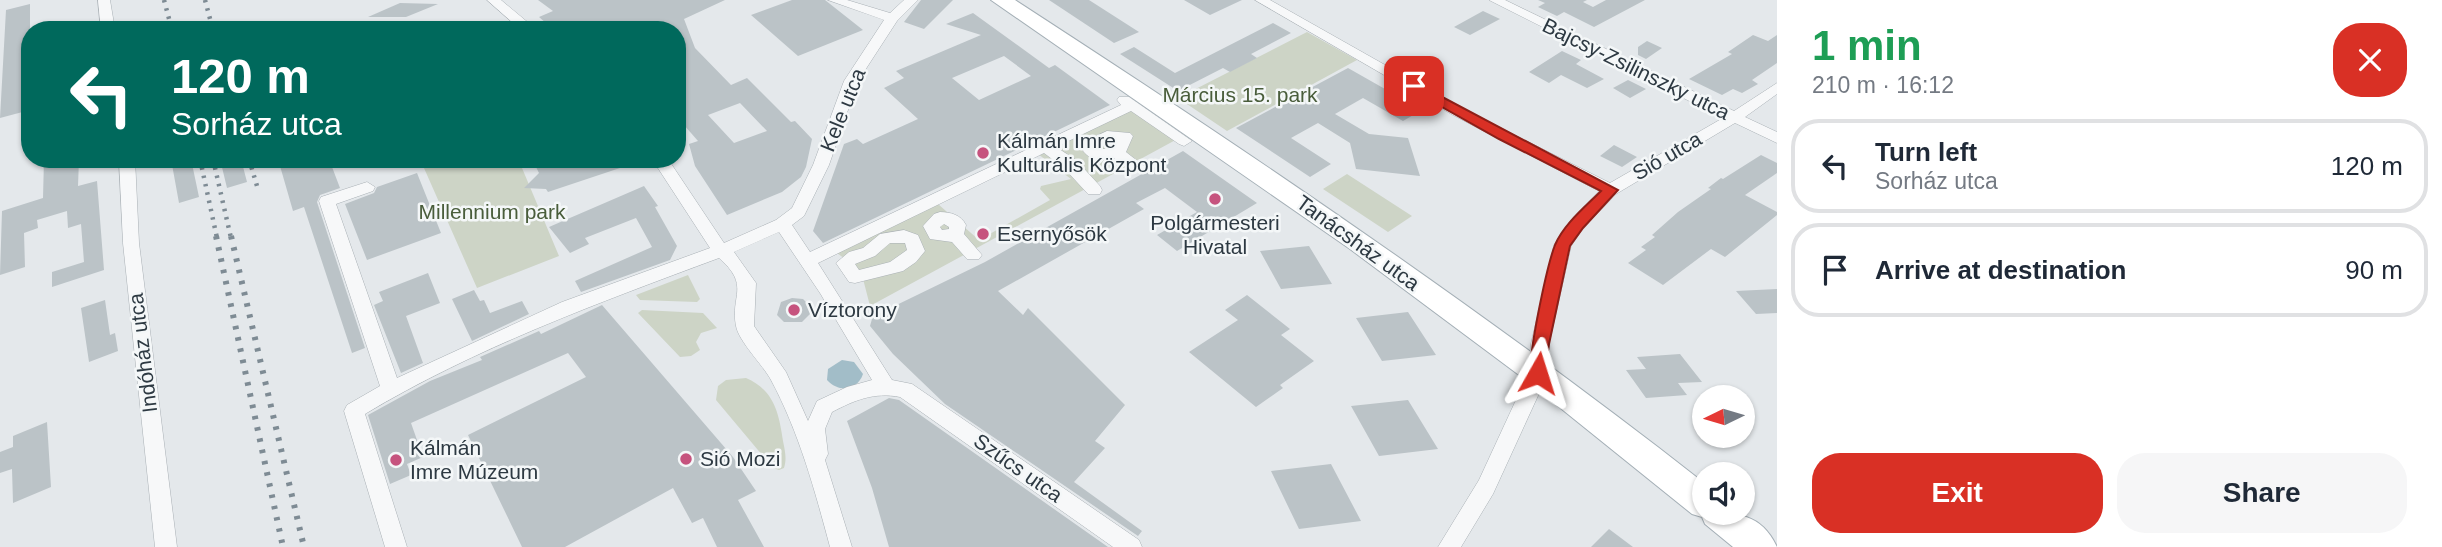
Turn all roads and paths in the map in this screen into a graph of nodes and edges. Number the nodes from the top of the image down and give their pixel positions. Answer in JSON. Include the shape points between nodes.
{"nodes":[{"id":1,"x":104,"y":0,"type":"edge"},
{"id":2,"x":493,"y":0,"type":"edge"},
{"id":3,"x":834,"y":0,"type":"edge"},
{"id":4,"x":912,"y":0,"type":"edge"},
{"id":5,"x":1001,"y":0,"type":"edge"},
{"id":6,"x":1261,"y":0,"type":"edge"},
{"id":7,"x":1494,"y":0,"type":"edge"},
{"id":8,"x":892,"y":18,"type":"junction"},
{"id":9,"x":107,"y":21,"type":"edge"},
{"id":10,"x":519,"y":21,"type":"edge"},
{"id":11,"x":1777,"y":87,"type":"edge"},
{"id":12,"x":1734,"y":117,"type":"junction"},
{"id":13,"x":1154,"y":120,"type":"junction"},
{"id":14,"x":1083,"y":129,"type":"junction"},
{"id":15,"x":1777,"y":138,"type":"edge"},
{"id":16,"x":1125,"y":139,"type":"junction"},
{"id":17,"x":1184,"y":141,"type":"dead end"},
{"id":18,"x":1045,"y":146,"type":"junction"},
{"id":19,"x":1137,"y":167,"type":"dead end"},
{"id":20,"x":127,"y":168,"type":"edge"},
{"id":21,"x":666,"y":168,"type":"edge"},
{"id":22,"x":367,"y":187,"type":"dead end"},
{"id":23,"x":1094,"y":190,"type":"dead end"},
{"id":24,"x":1610,"y":190,"type":"junction"},
{"id":25,"x":917,"y":208,"type":"junction"},
{"id":26,"x":782,"y":224,"type":"junction"},
{"id":27,"x":889,"y":230,"type":"junction"},
{"id":28,"x":721,"y":251,"type":"junction"},
{"id":29,"x":869,"y":253,"type":"junction"},
{"id":30,"x":973,"y":255,"type":"dead end"},
{"id":31,"x":807,"y":261,"type":"junction"},
{"id":32,"x":881,"y":272,"type":"junction"},
{"id":33,"x":1538,"y":373,"type":"junction"},
{"id":34,"x":895,"y":388,"type":"junction"},
{"id":35,"x":391,"y":389,"type":"junction"},
{"id":36,"x":820,"y":472,"type":"junction"},
{"id":37,"x":1692,"y":494,"type":"edge"},
{"id":38,"x":1732,"y":525,"type":"edge"},
{"id":39,"x":166,"y":547,"type":"edge"},
{"id":40,"x":396,"y":547,"type":"edge"},
{"id":41,"x":841,"y":547,"type":"edge"},
{"id":42,"x":1131,"y":547,"type":"edge"},
{"id":43,"x":1448,"y":547,"type":"edge"},
{"id":44,"x":1759,"y":547,"type":"edge"}],
"edges":[{"from":1,"to":9,"type":"street"},
{"from":2,"to":10,"type":"street"},
{"from":3,"to":8,"type":"street"},
{"from":4,"to":8,"type":"street","name":"Kele utca"},
{"from":5,"to":33,"type":"main road","name":"Tanácsház utca","via":[[1223,147]]},
{"from":6,"to":24,"type":"street","via":[[1468,117]]},
{"from":7,"to":12,"type":"street","name":"Bajcsy-Zsilinszky utca"},
{"from":8,"to":26,"type":"street","name":"Kele utca","via":[[851,81],[821,165],[798,212]]},
{"from":11,"to":12,"type":"street","name":"Sió utca"},
{"from":12,"to":15,"type":"street","name":"Bajcsy-Zsilinszky utca"},
{"from":12,"to":24,"type":"street","name":"Sió utca"},
{"from":13,"to":14,"type":"street","via":[[1128,102]]},
{"from":13,"to":16,"type":"street"},
{"from":13,"to":17,"type":"street"},
{"from":14,"to":16,"type":"street","via":[[1099,139],[1090,147],[1094,155],[1106,157]]},
{"from":14,"to":18,"type":"street"},
{"from":16,"to":19,"type":"street"},
{"from":18,"to":23,"type":"street"},
{"from":18,"to":25,"type":"street"},
{"from":20,"to":39,"type":"street","name":"Indóház utca","via":[[131,243]]},
{"from":21,"to":28,"type":"street"},
{"from":22,"to":35,"type":"street","via":[[327,201]]},
{"from":24,"to":33,"type":"street","name":"Sió utca","via":[[1563,245],[1540,344]]},
{"from":25,"to":27,"type":"street"},
{"from":25,"to":30,"type":"street","via":[[935,220],[931,226],[936,235],[955,234]]},
{"from":26,"to":28,"type":"street"},
{"from":26,"to":31,"type":"street"},
{"from":27,"to":29,"type":"street"},
{"from":27,"to":31,"type":"street"},
{"from":27,"to":32,"type":"street","via":[[912,239],[916,251],[909,261]]},
{"from":28,"to":35,"type":"street","via":[[568,307]]},
{"from":28,"to":36,"type":"street","via":[[747,284],[745,327],[779,377]]},
{"from":29,"to":32,"type":"street"},
{"from":29,"to":32,"type":"street","via":[[845,263],[855,277]]},
{"from":31,"to":34,"type":"street"},
{"from":33,"to":37,"type":"main road","name":"Tanácsház utca"},
{"from":33,"to":43,"type":"street","name":"Sió utca","via":[[1486,487]]},
{"from":34,"to":36,"type":"street","via":[[857,390],[824,407],[815,429]]},
{"from":34,"to":42,"type":"street","name":"Szűcs utca"},
{"from":35,"to":40,"type":"street","via":[[354,411]]},
{"from":36,"to":41,"type":"street"},
{"from":38,"to":44,"type":"main road"}]}
